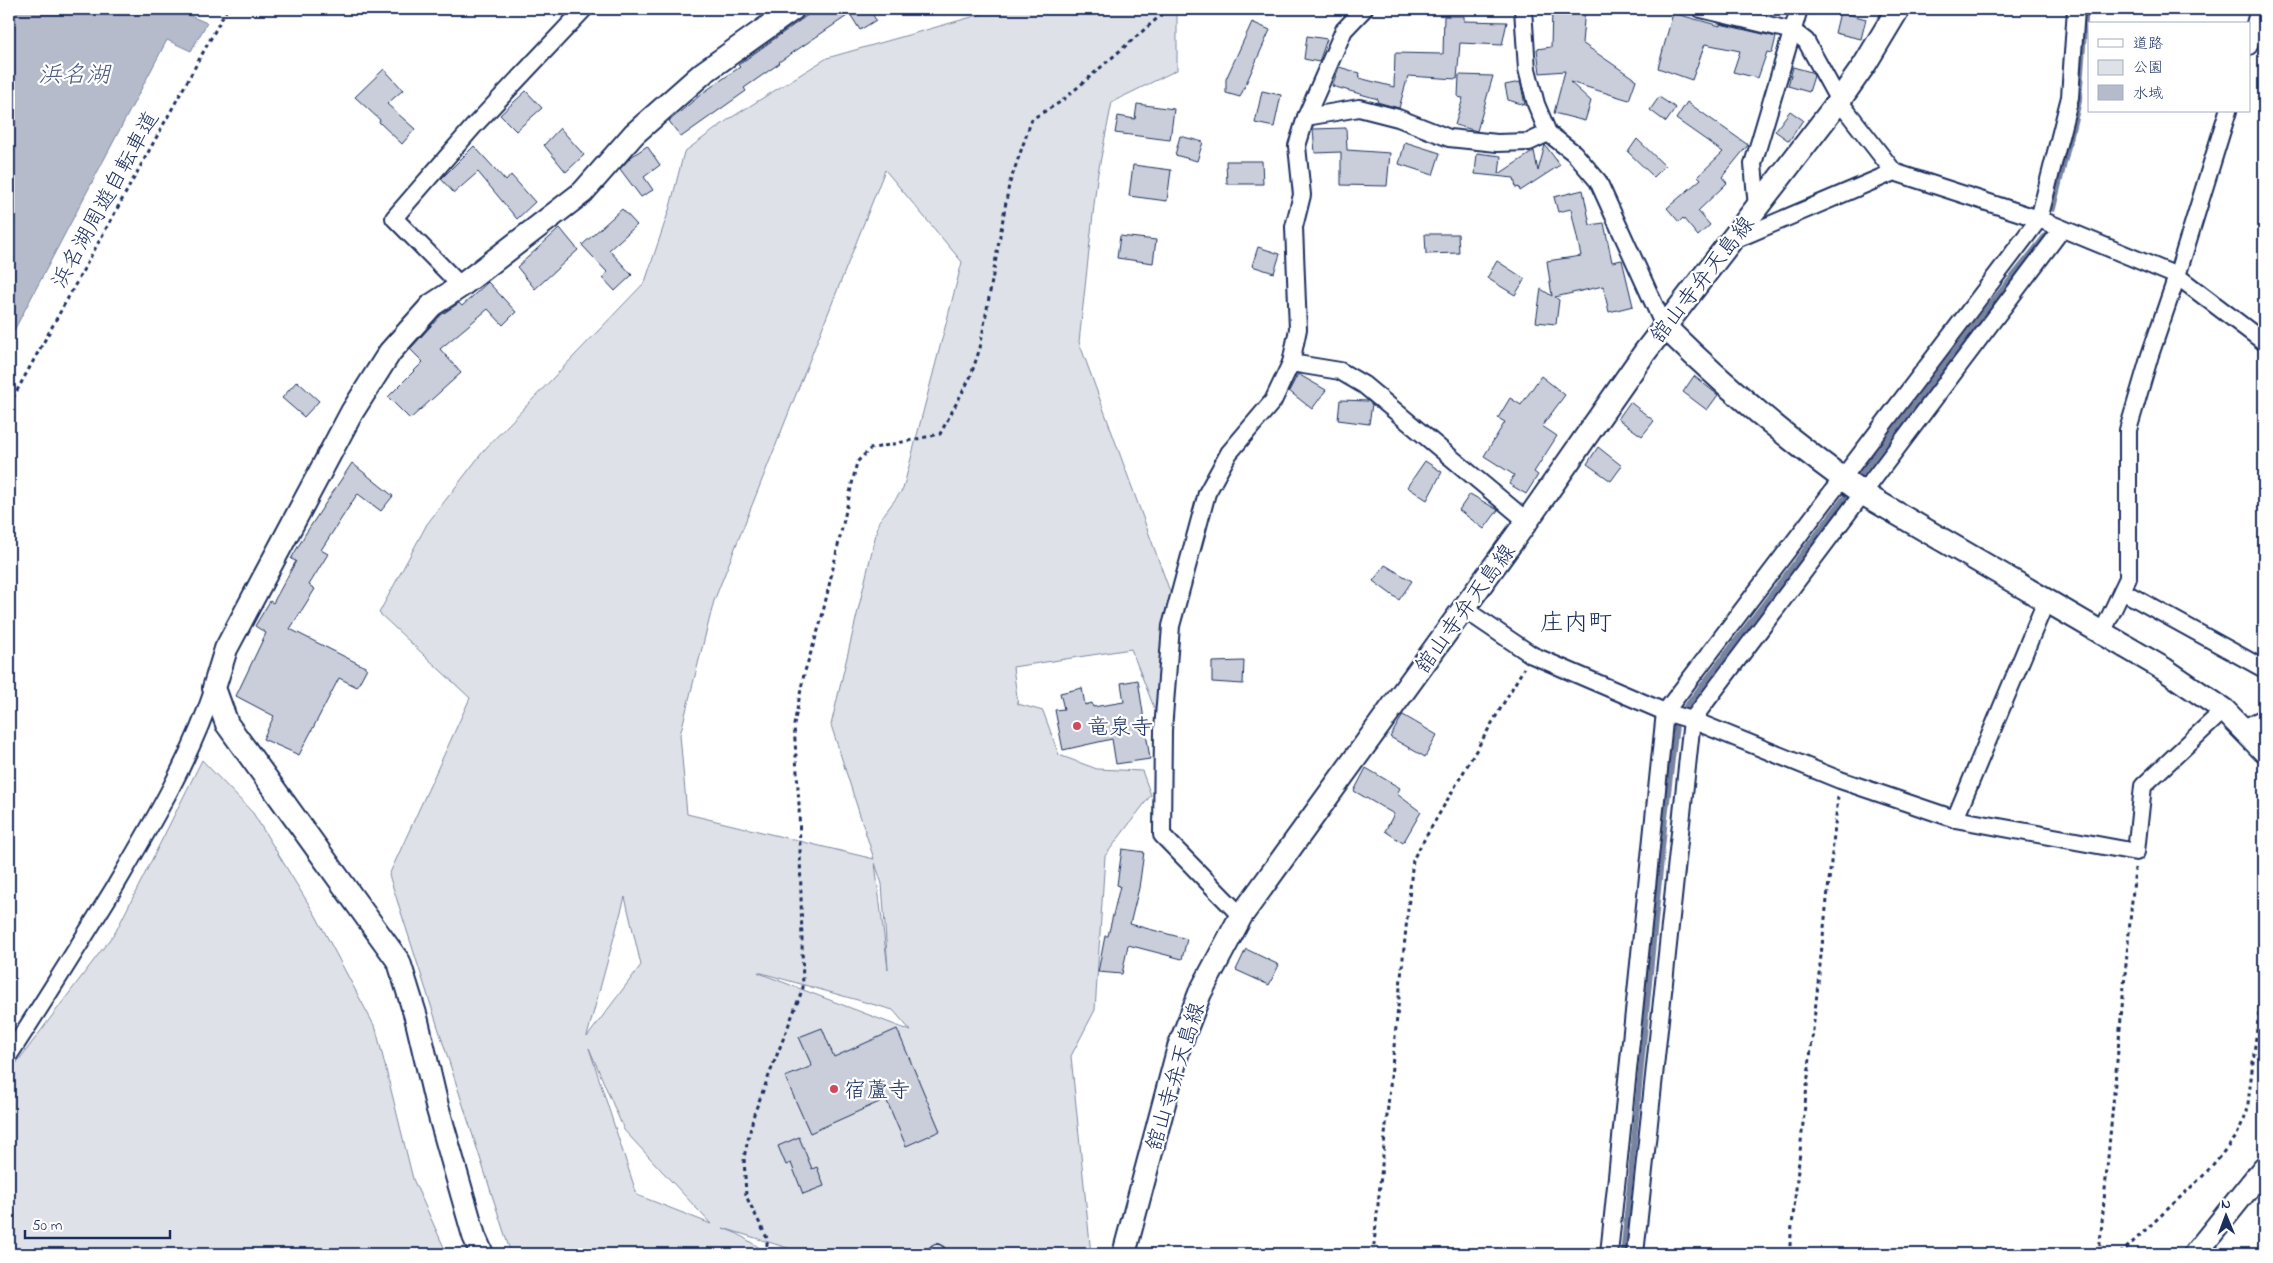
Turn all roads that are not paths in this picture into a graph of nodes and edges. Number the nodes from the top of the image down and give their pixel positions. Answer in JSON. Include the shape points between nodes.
{"nodes":[{"id":1,"x":584,"y":9,"type":"edge"},
{"id":2,"x":793,"y":9,"type":"edge"},
{"id":3,"x":1364,"y":9,"type":"edge"},
{"id":4,"x":1524,"y":9,"type":"edge"},
{"id":5,"x":1701,"y":9,"type":"edge"},
{"id":6,"x":1799,"y":9,"type":"edge"},
{"id":7,"x":1898,"y":9,"type":"edge"},
{"id":8,"x":2076,"y":9,"type":"edge"},
{"id":9,"x":2258,"y":9,"type":"edge"},
{"id":10,"x":1792,"y":31,"type":"junction"},
{"id":11,"x":2250,"y":42,"type":"edge"},
{"id":12,"x":1840,"y":101,"type":"junction"},
{"id":13,"x":2228,"y":112,"type":"edge"},
{"id":14,"x":1306,"y":117,"type":"junction"},
{"id":15,"x":1548,"y":133,"type":"junction"},
{"id":16,"x":1894,"y":172,"type":"junction"},
{"id":17,"x":1757,"y":206,"type":"junction"},
{"id":18,"x":2039,"y":219,"type":"junction"},
{"id":19,"x":2062,"y":229,"type":"junction"},
{"id":20,"x":1729,"y":243,"type":"junction"},
{"id":21,"x":2177,"y":276,"type":"junction"},
{"id":22,"x":461,"y":286,"type":"junction"},
{"id":23,"x":1664,"y":326,"type":"junction"},
{"id":24,"x":2264,"y":342,"type":"edge"},
{"id":25,"x":1291,"y":363,"type":"junction"},
{"id":26,"x":1853,"y":486,"type":"junction"},
{"id":27,"x":1527,"y":521,"type":"junction"},
{"id":28,"x":2122,"y":591,"type":"junction"},
{"id":29,"x":2046,"y":601,"type":"junction"},
{"id":30,"x":1464,"y":609,"type":"junction"},
{"id":31,"x":2102,"y":633,"type":"junction"},
{"id":32,"x":2264,"y":669,"type":"edge"},
{"id":33,"x":214,"y":688,"type":"junction"},
{"id":34,"x":2224,"y":710,"type":"junction"},
{"id":35,"x":1665,"y":712,"type":"junction"},
{"id":36,"x":2264,"y":718,"type":"edge"},
{"id":37,"x":1692,"y":720,"type":"junction"},
{"id":38,"x":2242,"y":729,"type":"junction"},
{"id":39,"x":2264,"y":752,"type":"edge"},
{"id":40,"x":1955,"y":819,"type":"junction"},
{"id":41,"x":1242,"y":916,"type":"junction"},
{"id":42,"x":9,"y":1055,"type":"edge"},
{"id":43,"x":2264,"y":1168,"type":"edge"},
{"id":44,"x":482,"y":1254,"type":"edge"},
{"id":45,"x":1124,"y":1254,"type":"edge"},
{"id":46,"x":1609,"y":1254,"type":"edge"},
{"id":47,"x":1635,"y":1254,"type":"edge"},
{"id":48,"x":2195,"y":1254,"type":"edge"}],
"edges":[{"from":1,"to":22,"type":"street","via":[[473,127],[394,218]]},
{"from":2,"to":22,"type":"street","via":[[703,73],[634,134],[584,192]]},
{"from":3,"to":14,"type":"street","via":[[1344,30]]},
{"from":4,"to":15,"type":"street","via":[[1527,69]]},
{"from":5,"to":10,"type":"street"},
{"from":6,"to":10,"type":"street"},
{"from":7,"to":12,"type":"street","name":"舘山寺弁天島線"},
{"from":8,"to":18,"type":"street","via":[[2070,97]]},
{"from":9,"to":11,"type":"street"},
{"from":10,"to":12,"type":"street","via":[[1806,41]]},
{"from":10,"to":17,"type":"street","via":[[1753,164]]},
{"from":12,"to":16,"type":"street"},
{"from":12,"to":17,"type":"street","name":"舘山寺弁天島線"},
{"from":13,"to":21,"type":"street"},
{"from":14,"to":15,"type":"street","via":[[1358,108],[1398,118],[1449,138],[1497,144],[1529,142]]},
{"from":14,"to":25,"type":"street","via":[[1297,146],[1302,195],[1294,227],[1298,329]]},
{"from":15,"to":23,"type":"street","via":[[1574,153],[1598,181]]},
{"from":16,"to":18,"type":"street"},
{"from":16,"to":20,"type":"street"},
{"from":17,"to":20,"type":"street","name":"舘山寺弁天島線"},
{"from":18,"to":19,"type":"street"},
{"from":18,"to":26,"type":"street"},
{"from":19,"to":21,"type":"street"},
{"from":19,"to":26,"type":"street"},
{"from":20,"to":23,"type":"street","name":"舘山寺弁天島線"},
{"from":21,"to":24,"type":"street"},
{"from":21,"to":28,"type":"street","via":[[2128,430],[2128,578]]},
{"from":22,"to":33,"type":"street","via":[[432,305],[390,352],[352,412],[226,649]]},
{"from":23,"to":26,"type":"street","via":[[1709,372]]},
{"from":23,"to":27,"type":"street","name":"舘山寺弁天島線"},
{"from":25,"to":27,"type":"street","via":[[1340,371],[1364,385]]},
{"from":25,"to":41,"type":"street","via":[[1273,402],[1229,453],[1207,493],[1171,626],[1166,666],[1162,835]]},
{"from":26,"to":29,"type":"street"},
{"from":26,"to":35,"type":"street"},
{"from":26,"to":37,"type":"street"},
{"from":27,"to":30,"type":"street","name":"舘山寺弁天島線"},
{"from":28,"to":31,"type":"street"},
{"from":28,"to":32,"type":"street"},
{"from":29,"to":31,"type":"street"},
{"from":29,"to":40,"type":"street"},
{"from":30,"to":35,"type":"street","via":[[1532,655]]},
{"from":30,"to":41,"type":"street","name":"舘山寺弁天島線"},
{"from":31,"to":34,"type":"street"},
{"from":33,"to":42,"type":"street","via":[[200,731],[142,842]]},
{"from":33,"to":44,"type":"street","via":[[227,724],[399,962],[437,1106]]},
{"from":34,"to":38,"type":"street"},
{"from":34,"to":40,"type":"street","via":[[2143,786],[2136,852]]},
{"from":35,"to":37,"type":"street"},
{"from":35,"to":46,"type":"street"},
{"from":36,"to":38,"type":"street"},
{"from":37,"to":40,"type":"street","via":[[1840,780]]},
{"from":37,"to":47,"type":"street"},
{"from":38,"to":39,"type":"street"},
{"from":41,"to":45,"type":"street","name":"舘山寺弁天島線","via":[[1208,976],[1182,1038]]},
{"from":43,"to":48,"type":"street"}]}
